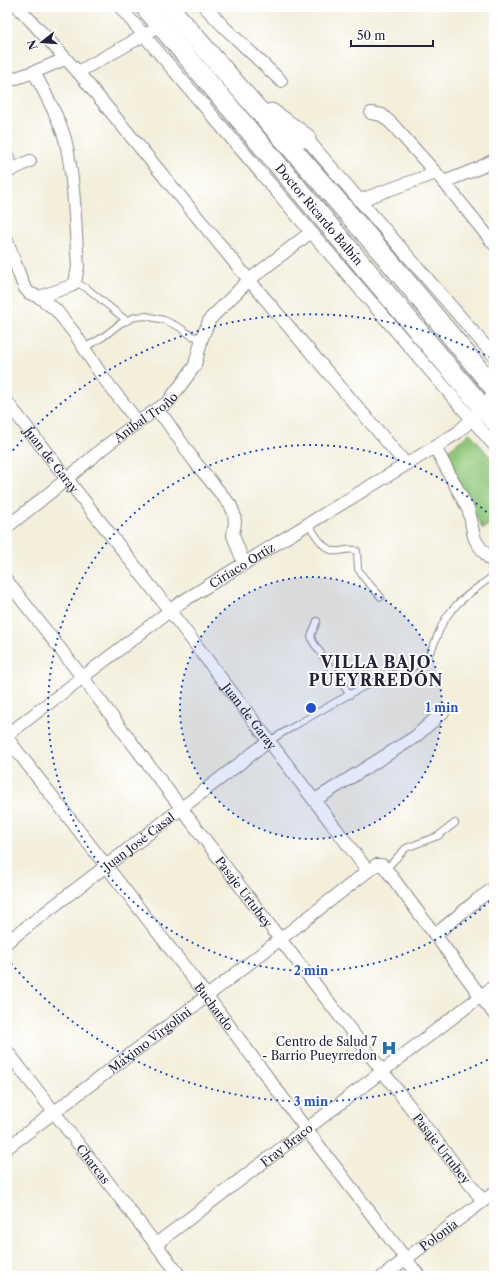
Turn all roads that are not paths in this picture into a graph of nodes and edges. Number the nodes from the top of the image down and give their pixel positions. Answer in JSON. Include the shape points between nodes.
{"nodes":[{"id":1,"x":18,"y":7,"type":"edge"},
{"id":2,"x":120,"y":7,"type":"edge"},
{"id":3,"x":145,"y":7,"type":"edge"},
{"id":4,"x":169,"y":7,"type":"edge"},
{"id":5,"x":205,"y":7,"type":"edge"},
{"id":6,"x":160,"y":25,"type":"junction"},
{"id":7,"x":145,"y":36,"type":"junction"},
{"id":8,"x":65,"y":59,"type":"junction"},
{"id":9,"x":34,"y":72,"type":"junction"},
{"id":10,"x":78,"y":72,"type":"junction"},
{"id":11,"x":7,"y":81,"type":"edge"},
{"id":12,"x":281,"y":81,"type":"dead end"},
{"id":13,"x":245,"y":94,"type":"junction"},
{"id":14,"x":371,"y":113,"type":"dead end"},
{"id":15,"x":306,"y":138,"type":"joint"},
{"id":16,"x":7,"y":151,"type":"edge"},
{"id":17,"x":494,"y":160,"type":"edge"},
{"id":18,"x":30,"y":161,"type":"dead end"},
{"id":19,"x":9,"y":171,"type":"edge"},
{"id":20,"x":440,"y":177,"type":"junction"},
{"id":21,"x":360,"y":200,"type":"junction"},
{"id":22,"x":311,"y":232,"type":"junction"},
{"id":23,"x":492,"y":238,"type":"edge"},
{"id":24,"x":7,"y":241,"type":"edge"},
{"id":25,"x":249,"y":280,"type":"junction"},
{"id":26,"x":75,"y":282,"type":"junction"},
{"id":27,"x":39,"y":297,"type":"junction"},
{"id":28,"x":127,"y":321,"type":"junction"},
{"id":29,"x":202,"y":338,"type":"junction"},
{"id":30,"x":84,"y":348,"type":"junction"},
{"id":31,"x":494,"y":356,"type":"edge"},
{"id":32,"x":494,"y":388,"type":"edge"},
{"id":33,"x":7,"y":402,"type":"edge"},
{"id":34,"x":486,"y":410,"type":"edge"},
{"id":35,"x":156,"y":411,"type":"junction"},
{"id":36,"x":138,"y":422,"type":"junction"},
{"id":37,"x":494,"y":445,"type":"edge"},
{"id":38,"x":435,"y":447,"type":"junction"},
{"id":39,"x":406,"y":464,"type":"junction"},
{"id":40,"x":67,"y":479,"type":"junction"},
{"id":41,"x":308,"y":524,"type":"junction"},
{"id":42,"x":7,"y":527,"type":"edge"},
{"id":43,"x":244,"y":564,"type":"junction"},
{"id":44,"x":494,"y":564,"type":"edge"},
{"id":45,"x":494,"y":575,"type":"edge"},
{"id":46,"x":7,"y":581,"type":"edge"},
{"id":47,"x":381,"y":597,"type":"dead end"},
{"id":48,"x":170,"y":611,"type":"junction"},
{"id":49,"x":317,"y":621,"type":"dead end"},
{"id":50,"x":83,"y":678,"type":"junction"},
{"id":51,"x":350,"y":695,"type":"junction"},
{"id":52,"x":444,"y":711,"type":"dead end"},
{"id":53,"x":7,"y":736,"type":"edge"},
{"id":54,"x":270,"y":740,"type":"junction"},
{"id":55,"x":315,"y":800,"type":"junction"},
{"id":56,"x":182,"y":808,"type":"junction"},
{"id":57,"x":455,"y":823,"type":"dead end"},
{"id":58,"x":106,"y":866,"type":"junction"},
{"id":59,"x":386,"y":869,"type":"junction"},
{"id":60,"x":368,"y":871,"type":"junction"},
{"id":61,"x":494,"y":888,"type":"edge"},
{"id":62,"x":436,"y":935,"type":"junction"},
{"id":63,"x":280,"y":939,"type":"junction"},
{"id":64,"x":7,"y":942,"type":"edge"},
{"id":65,"x":494,"y":986,"type":"edge"},
{"id":66,"x":207,"y":996,"type":"junction"},
{"id":67,"x":480,"y":996,"type":"junction"},
{"id":68,"x":494,"y":1014,"type":"edge"},
{"id":69,"x":7,"y":1051,"type":"edge"},
{"id":70,"x":382,"y":1071,"type":"junction"},
{"id":71,"x":54,"y":1112,"type":"junction"},
{"id":72,"x":306,"y":1129,"type":"junction"},
{"id":73,"x":7,"y":1148,"type":"edge"},
{"id":74,"x":494,"y":1193,"type":"edge"},
{"id":75,"x":483,"y":1202,"type":"junction"},
{"id":76,"x":156,"y":1244,"type":"junction"},
{"id":77,"x":406,"y":1259,"type":"junction"},
{"id":78,"x":180,"y":1276,"type":"edge"},
{"id":79,"x":383,"y":1276,"type":"edge"},
{"id":80,"x":419,"y":1276,"type":"edge"}],
"edges":[{"from":1,"to":8,"type":"street"},
{"from":2,"to":7,"type":"street"},
{"from":3,"to":6,"type":"main road","name":"Doctor Ricardo Balbín"},
{"from":4,"to":13,"type":"main road","name":"Doctor Ricardo Balbín"},
{"from":5,"to":12,"type":"street"},
{"from":6,"to":7,"type":"street"},
{"from":6,"to":34,"type":"main road","name":"Doctor Ricardo Balbín"},
{"from":7,"to":10,"type":"street"},
{"from":7,"to":22,"type":"street"},
{"from":8,"to":9,"type":"street"},
{"from":8,"to":10,"type":"street"},
{"from":9,"to":11,"type":"street"},
{"from":9,"to":26,"type":"street","via":[[64,138],[70,166],[78,267]]},
{"from":10,"to":25,"type":"street"},
{"from":13,"to":15,"type":"main road"},
{"from":13,"to":32,"type":"main road","name":"Doctor Ricardo Balbín"},
{"from":14,"to":20,"type":"street","via":[[382,115],[388,120]]},
{"from":15,"to":21,"type":"street"},
{"from":16,"to":19,"type":"street"},
{"from":17,"to":20,"type":"street","via":[[479,168]]},
{"from":18,"to":19,"type":"street"},
{"from":20,"to":21,"type":"street"},
{"from":20,"to":23,"type":"street"},
{"from":21,"to":31,"type":"street"},
{"from":22,"to":25,"type":"street","name":"Anibal Troilo"},
{"from":22,"to":34,"type":"street"},
{"from":24,"to":27,"type":"street","via":[[24,287],[29,293]]},
{"from":25,"to":29,"type":"street","name":"Anibal Troilo","via":[[210,319]]},
{"from":25,"to":39,"type":"street"},
{"from":26,"to":27,"type":"street","via":[[71,286]]},
{"from":26,"to":28,"type":"lane","via":[[88,289]]},
{"from":27,"to":30,"type":"street","via":[[56,310]]},
{"from":28,"to":29,"type":"lane","via":[[146,316],[164,320],[192,336]]},
{"from":28,"to":30,"type":"lane"},
{"from":29,"to":35,"type":"street","name":"Anibal Troilo","via":[[189,374],[168,402]]},
{"from":30,"to":36,"type":"street"},
{"from":33,"to":40,"type":"street","name":"Juan de Garay"},
{"from":34,"to":37,"type":"street"},
{"from":34,"to":38,"type":"street","name":"Ciriaco Ortiz"},
{"from":35,"to":36,"type":"street","name":"Anibal Troilo"},
{"from":35,"to":43,"type":"street","via":[[165,419],[181,444],[231,506],[235,522],[233,535]]},
{"from":36,"to":40,"type":"street","name":"Anibal Troilo"},
{"from":38,"to":39,"type":"street","name":"Ciriaco Ortiz"},
{"from":38,"to":44,"type":"street","via":[[468,508],[478,545]]},
{"from":39,"to":41,"type":"street","name":"Ciriaco Ortiz"},
{"from":40,"to":42,"type":"street","name":"Anibal Troilo"},
{"from":40,"to":48,"type":"street","name":"Juan de Garay"},
{"from":41,"to":43,"type":"street","name":"Ciriaco Ortiz"},
{"from":41,"to":47,"type":"lane","via":[[330,550],[357,551],[358,569]]},
{"from":43,"to":48,"type":"street","name":"Ciriaco Ortiz"},
{"from":45,"to":51,"type":"lane","via":[[448,614],[429,654],[423,661]]},
{"from":46,"to":50,"type":"street","name":"Pasaje Urtubey"},
{"from":48,"to":50,"type":"street","name":"Ciriaco Ortiz"},
{"from":48,"to":54,"type":"street","name":"Juan de Garay"},
{"from":49,"to":51,"type":"lane","via":[[311,636],[313,642]]},
{"from":50,"to":53,"type":"street","name":"Ciriaco Ortiz"},
{"from":50,"to":56,"type":"street","name":"Pasaje Urtubey"},
{"from":51,"to":54,"type":"lane"},
{"from":52,"to":55,"type":"street","via":[[415,737]]},
{"from":53,"to":58,"type":"street","name":"Buchardo"},
{"from":54,"to":55,"type":"street","name":"Juan de Garay"},
{"from":54,"to":56,"type":"street","name":"Juan José Casal"},
{"from":55,"to":60,"type":"street","name":"Juan de Garay"},
{"from":56,"to":58,"type":"street","name":"Juan José Casal"},
{"from":56,"to":63,"type":"street","name":"Pasaje Urtubey"},
{"from":57,"to":59,"type":"lane","via":[[438,836],[406,848]]},
{"from":58,"to":64,"type":"street","name":"Juan José Casal"},
{"from":58,"to":66,"type":"street","name":"Buchardo"},
{"from":59,"to":60,"type":"street","via":[[382,865]]},
{"from":59,"to":62,"type":"street"},
{"from":60,"to":63,"type":"street","name":"Máximo Virgolini"},
{"from":61,"to":62,"type":"street"},
{"from":62,"to":67,"type":"street"},
{"from":63,"to":66,"type":"street","name":"Máximo Virgolini"},
{"from":63,"to":70,"type":"street","name":"Pasaje Urtubey"},
{"from":65,"to":67,"type":"street","name":"Fray Braco"},
{"from":66,"to":71,"type":"street","name":"Máximo Virgolini"},
{"from":66,"to":72,"type":"street","name":"Buchardo"},
{"from":67,"to":68,"type":"street"},
{"from":67,"to":70,"type":"street","name":"Fray Braco"},
{"from":69,"to":71,"type":"street","name":"Charcas"},
{"from":70,"to":72,"type":"street","name":"Fray Braco"},
{"from":70,"to":75,"type":"street","name":"Pasaje Urtubey"},
{"from":71,"to":73,"type":"street","name":"Máximo Virgolini"},
{"from":71,"to":76,"type":"street","name":"Charcas"},
{"from":72,"to":76,"type":"street","name":"Fray Braco"},
{"from":72,"to":77,"type":"street","name":"Buchardo"},
{"from":74,"to":75,"type":"street","name":"Polonia"},
{"from":75,"to":77,"type":"street","name":"Polonia"},
{"from":76,"to":78,"type":"street","name":"Charcas"},
{"from":77,"to":79,"type":"street","name":"Polonia"},
{"from":77,"to":80,"type":"street","name":"Buchardo"}]}
